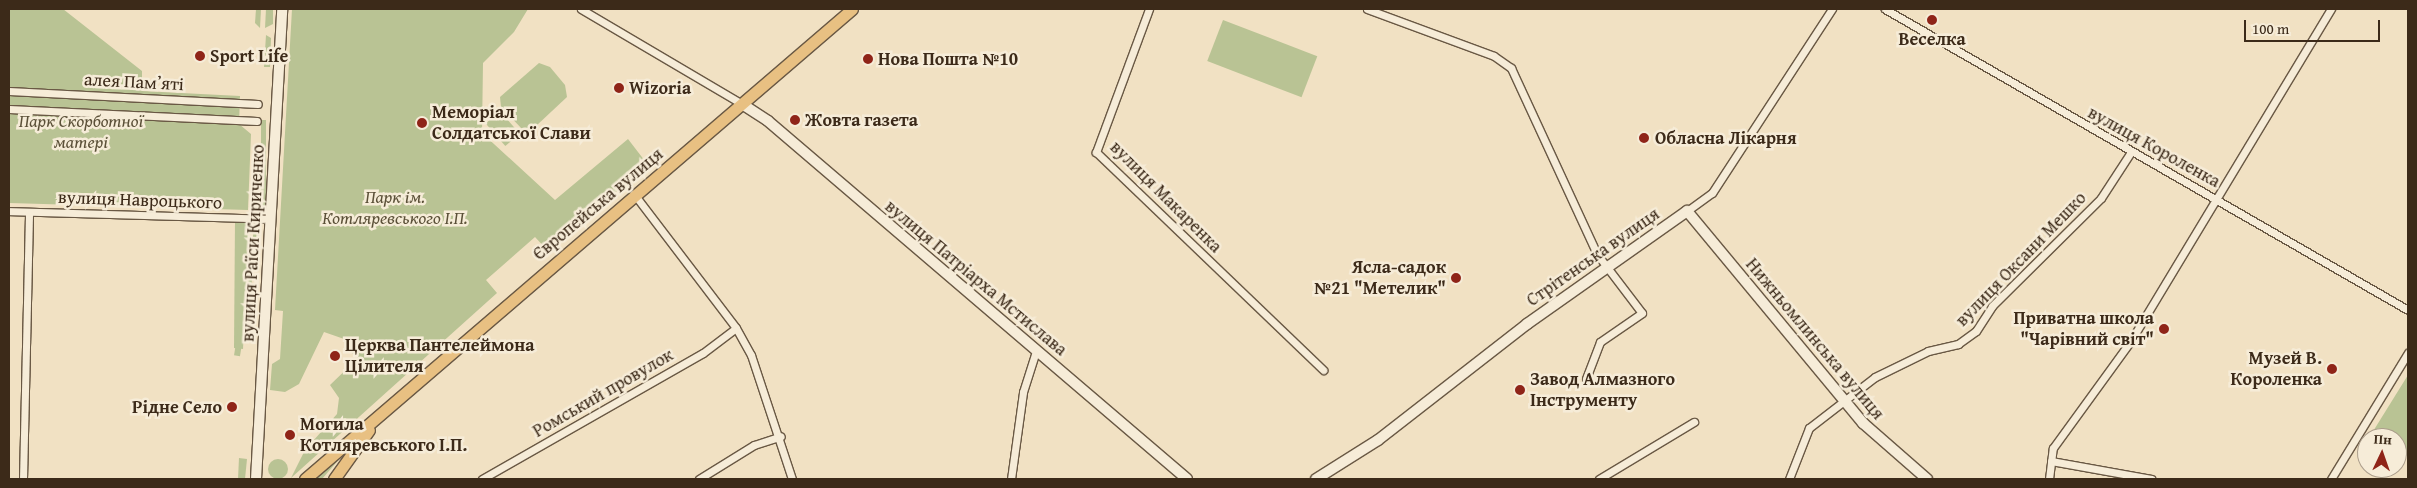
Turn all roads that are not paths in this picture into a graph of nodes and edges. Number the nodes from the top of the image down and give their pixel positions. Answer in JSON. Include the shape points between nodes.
{"nodes":[{"id":1,"x":282,"y":9,"type":"edge"},
{"id":2,"x":581,"y":9,"type":"edge"},
{"id":3,"x":852,"y":9,"type":"edge"},
{"id":4,"x":1149,"y":9,"type":"edge"},
{"id":5,"x":1368,"y":9,"type":"edge"},
{"id":6,"x":1832,"y":9,"type":"edge"},
{"id":7,"x":1885,"y":9,"type":"edge"},
{"id":8,"x":2330,"y":9,"type":"edge"},
{"id":9,"x":9,"y":91,"type":"edge"},
{"id":10,"x":258,"y":104,"type":"dead end"},
{"id":11,"x":742,"y":104,"type":"junction"},
{"id":12,"x":9,"y":109,"type":"edge"},
{"id":13,"x":257,"y":122,"type":"dead end"},
{"id":14,"x":2131,"y":152,"type":"junction"},
{"id":15,"x":634,"y":194,"type":"junction"},
{"id":16,"x":2215,"y":199,"type":"junction"},
{"id":17,"x":9,"y":211,"type":"edge"},
{"id":18,"x":1687,"y":211,"type":"junction"},
{"id":19,"x":29,"y":212,"type":"junction"},
{"id":20,"x":271,"y":219,"type":"junction"},
{"id":21,"x":1607,"y":267,"type":"junction"},
{"id":22,"x":2408,"y":310,"type":"edge"},
{"id":23,"x":736,"y":328,"type":"junction"},
{"id":24,"x":1036,"y":351,"type":"junction"},
{"id":25,"x":2408,"y":353,"type":"edge"},
{"id":26,"x":1323,"y":370,"type":"dead end"},
{"id":27,"x":1586,"y":378,"type":"dead end"},
{"id":28,"x":1845,"y":400,"type":"junction"},
{"id":29,"x":1694,"y":422,"type":"dead end"},
{"id":30,"x":369,"y":429,"type":"junction"},
{"id":31,"x":781,"y":436,"type":"junction"},
{"id":32,"x":2051,"y":461,"type":"junction"},
{"id":33,"x":23,"y":479,"type":"edge"},
{"id":34,"x":256,"y":479,"type":"edge"},
{"id":35,"x":305,"y":479,"type":"edge"},
{"id":36,"x":334,"y":479,"type":"edge"},
{"id":37,"x":482,"y":479,"type":"edge"},
{"id":38,"x":699,"y":479,"type":"edge"},
{"id":39,"x":792,"y":479,"type":"edge"},
{"id":40,"x":1011,"y":479,"type":"edge"},
{"id":41,"x":1187,"y":479,"type":"edge"},
{"id":42,"x":1316,"y":479,"type":"edge"},
{"id":43,"x":1599,"y":479,"type":"edge"},
{"id":44,"x":1789,"y":479,"type":"edge"},
{"id":45,"x":1927,"y":479,"type":"edge"},
{"id":46,"x":2049,"y":479,"type":"edge"},
{"id":47,"x":2151,"y":479,"type":"edge"},
{"id":48,"x":2331,"y":479,"type":"edge"}],
"edges":[{"from":1,"to":20,"type":"main road","name":"вулиця Раїси Кириченко"},
{"from":2,"to":11,"type":"street"},
{"from":3,"to":11,"type":"main road","name":"Європейська вулиця"},
{"from":4,"to":26,"type":"street","name":"вулиця Макаренка","via":[[1096,152]]},
{"from":5,"to":21,"type":"street","via":[[1494,56],[1511,68]]},
{"from":6,"to":18,"type":"street","name":"Стрітенська вулиця","via":[[1712,193]]},
{"from":7,"to":14,"type":"street","name":"вулиця Короленка"},
{"from":8,"to":16,"type":"street"},
{"from":9,"to":10,"type":"street","name":"алея Памʼяті"},
{"from":11,"to":15,"type":"main road","name":"Європейська вулиця"},
{"from":11,"to":24,"type":"main road","name":"вулиця Патріарха Мстислава"},
{"from":12,"to":13,"type":"street","name":"алея Памʼяті"},
{"from":14,"to":16,"type":"street","name":"вулиця Короленка"},
{"from":14,"to":28,"type":"street","name":"вулиця Оксани Мешко","via":[[2101,198],[1992,306],[1976,331],[1958,344],[1901,362]]},
{"from":15,"to":23,"type":"street"},
{"from":15,"to":30,"type":"main road","name":"Європейська вулиця"},
{"from":16,"to":22,"type":"street","name":"вулиця Короленка"},
{"from":16,"to":32,"type":"street","via":[[2130,342],[2053,448]]},
{"from":17,"to":19,"type":"street","name":"вулиця Навроцького"},
{"from":18,"to":21,"type":"main road","name":"Стрітенська вулиця"},
{"from":18,"to":28,"type":"main road","name":"Нижньомлинська вулиця"},
{"from":19,"to":20,"type":"street","name":"вулиця Навроцького"},
{"from":19,"to":33,"type":"street"},
{"from":20,"to":34,"type":"main road","name":"вулиця Раїси Кириченко"},
{"from":21,"to":27,"type":"street","via":[[1642,313],[1600,342]]},
{"from":21,"to":42,"type":"main road","name":"Стрітенська вулиця","via":[[1378,440]]},
{"from":23,"to":31,"type":"street","via":[[751,355]]},
{"from":23,"to":37,"type":"street","name":"Ромський провулок","via":[[703,353]]},
{"from":24,"to":40,"type":"street","via":[[1023,392]]},
{"from":24,"to":41,"type":"main road","name":"вулиця Патріарха Мстислава"},
{"from":25,"to":48,"type":"street"},
{"from":28,"to":44,"type":"street","name":"вулиця Оксани Мешко","via":[[1809,428]]},
{"from":28,"to":45,"type":"main road","name":"Нижньомлинська вулиця","via":[[1863,423]]},
{"from":29,"to":43,"type":"street"},
{"from":30,"to":35,"type":"main road","name":"Європейська вулиця","via":[[331,453]]},
{"from":30,"to":36,"type":"main road","name":"Європейська вулиця"},
{"from":31,"to":38,"type":"street","via":[[754,445]]},
{"from":31,"to":39,"type":"street"},
{"from":32,"to":46,"type":"street"},
{"from":32,"to":47,"type":"street"}]}
